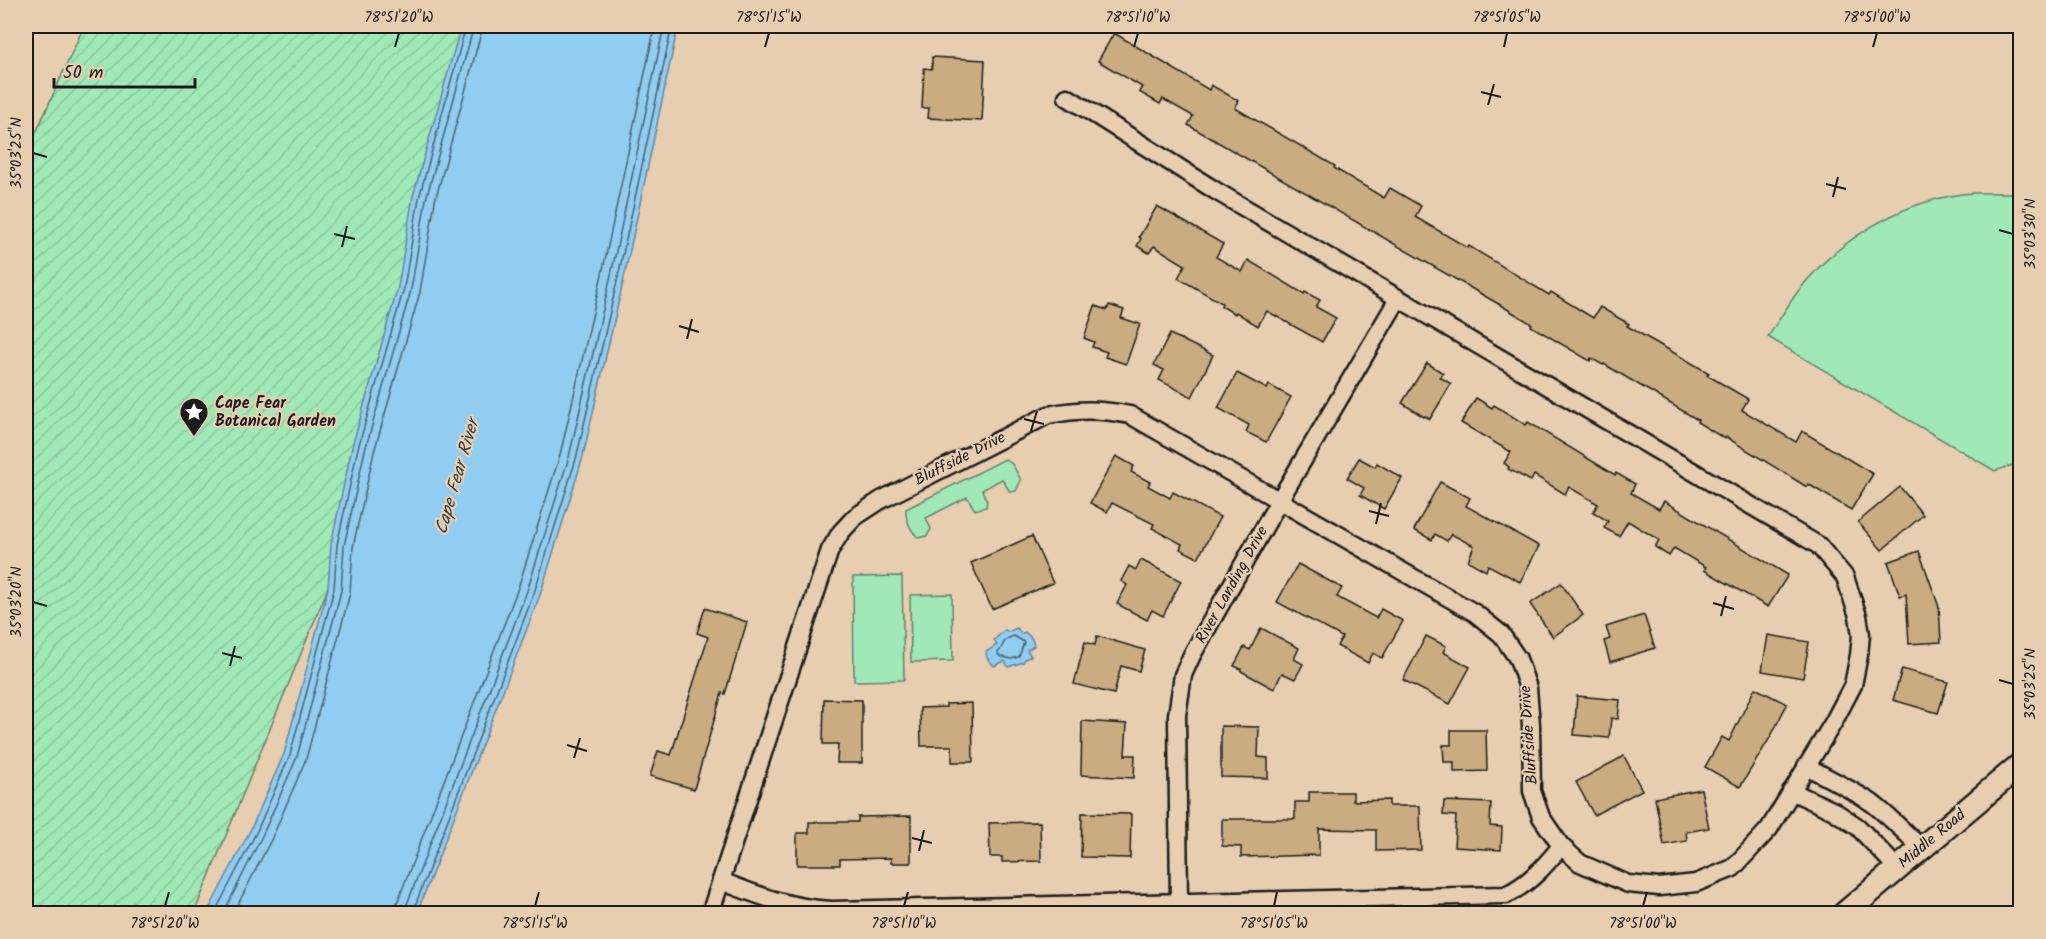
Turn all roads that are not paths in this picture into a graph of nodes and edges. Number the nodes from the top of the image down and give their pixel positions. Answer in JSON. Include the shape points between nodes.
{"nodes":[{"id":1,"x":1067,"y":97,"type":"dead end"},
{"id":2,"x":1398,"y":299,"type":"junction"},
{"id":3,"x":1279,"y":501,"type":"junction"},
{"id":4,"x":2020,"y":765,"type":"edge"},
{"id":5,"x":1806,"y":766,"type":"junction"},
{"id":6,"x":1791,"y":791,"type":"junction"},
{"id":7,"x":1561,"y":846,"type":"junction"},
{"id":8,"x":1921,"y":848,"type":"junction"},
{"id":9,"x":1897,"y":868,"type":"junction"},
{"id":10,"x":721,"y":881,"type":"junction"},
{"id":11,"x":1179,"y":902,"type":"junction"},
{"id":12,"x":710,"y":914,"type":"edge"},
{"id":13,"x":1844,"y":914,"type":"edge"}],
"edges":[{"from":1,"to":2,"type":"street","name":"Bluffside Drive"},
{"from":2,"to":3,"type":"street","name":"River Landing Drive"},
{"from":2,"to":5,"type":"street","name":"Bluffside Drive","via":[[1818,546],[1833,561],[1853,596],[1860,635],[1859,656],[1853,685]]},
{"from":3,"to":7,"type":"street","name":"Bluffside Drive","via":[[1474,613],[1501,634],[1518,659],[1528,688],[1532,791],[1541,817]]},
{"from":3,"to":10,"type":"street","name":"Bluffside Drive","via":[[1130,415],[1075,410],[1047,415],[864,511],[841,532],[830,550]]},
{"from":3,"to":11,"type":"street","name":"River Landing Drive","via":[[1183,675],[1177,715]]},
{"from":4,"to":8,"type":"main road","name":"Middle Road"},
{"from":5,"to":6,"type":"street","name":"Bluffside Drive"},
{"from":5,"to":8,"type":"street","via":[[1872,803]]},
{"from":6,"to":7,"type":"street","name":"Bluffside Drive","via":[[1769,829],[1732,868],[1696,883],[1659,887],[1628,884],[1580,863]]},
{"from":6,"to":9,"type":"street","via":[[1858,827]]},
{"from":7,"to":11,"type":"street","via":[[1539,873],[1522,888],[1506,895]]},
{"from":8,"to":9,"type":"main road","name":"Middle Road"},
{"from":9,"to":13,"type":"main road","name":"Middle Road"},
{"from":10,"to":11,"type":"street","via":[[783,904],[814,910]]},
{"from":10,"to":12,"type":"street","name":"Bluffside Drive"}]}
